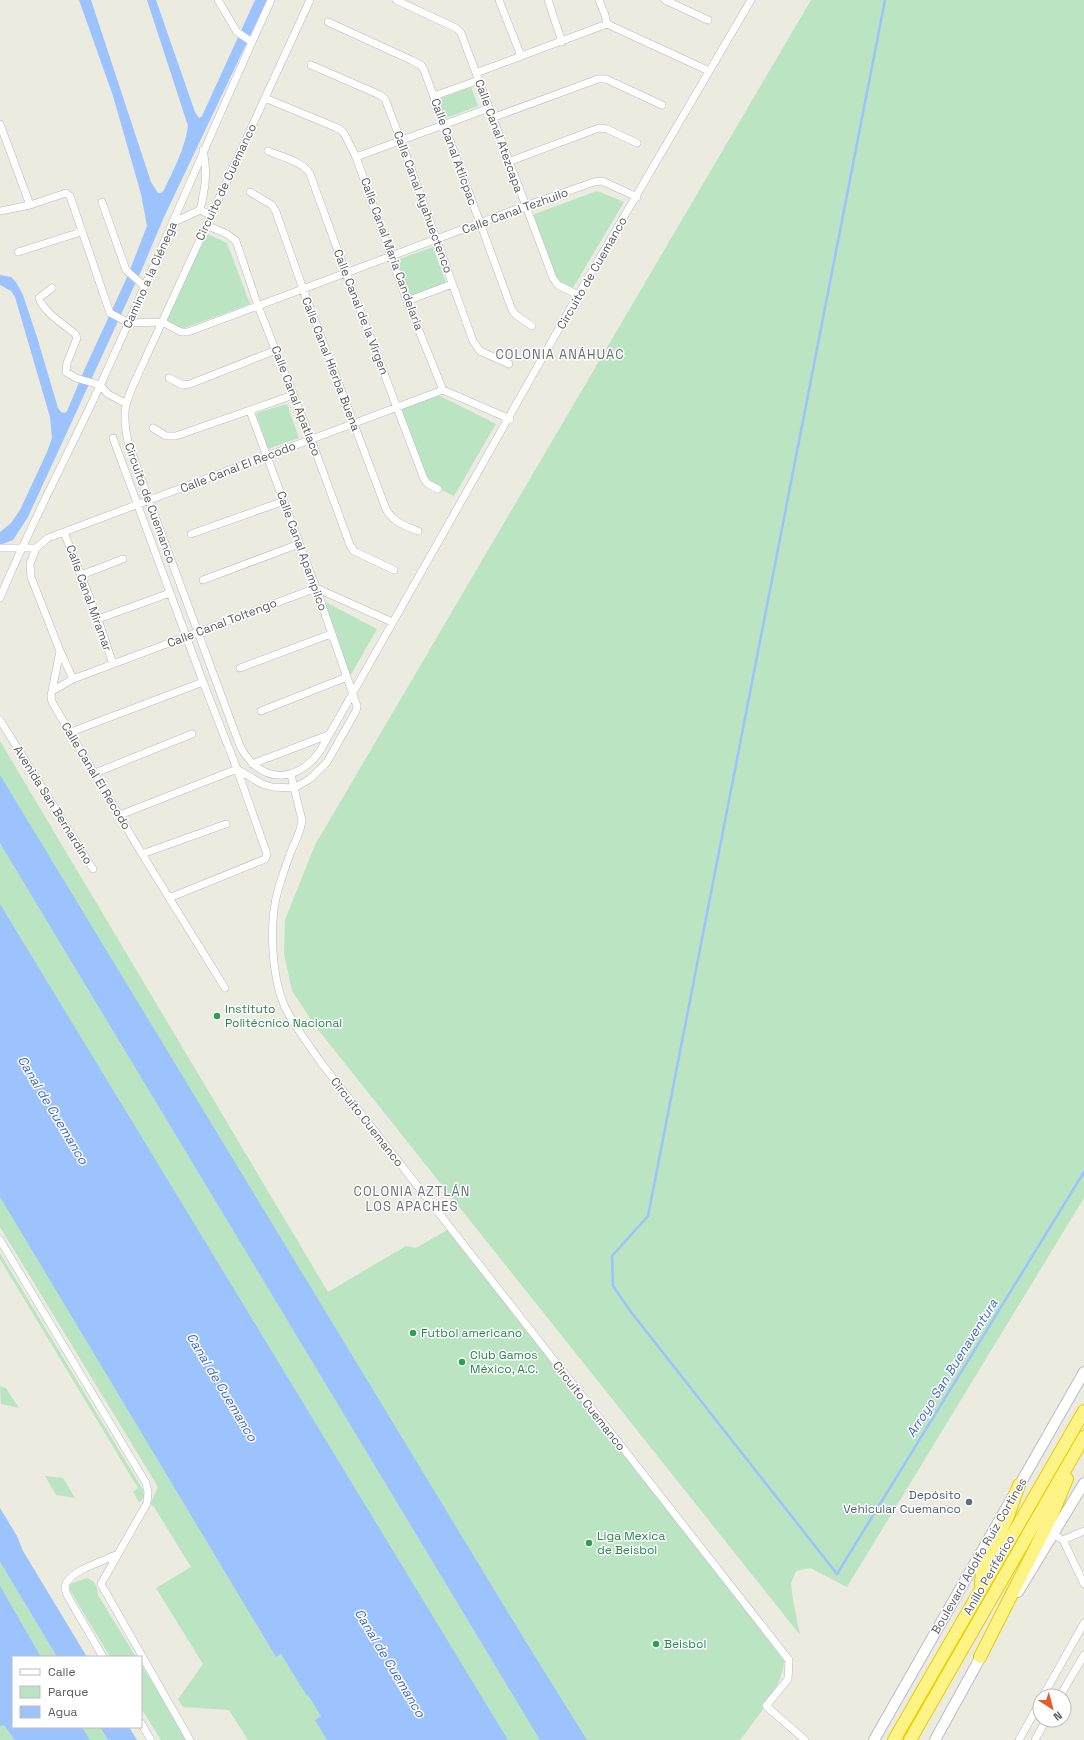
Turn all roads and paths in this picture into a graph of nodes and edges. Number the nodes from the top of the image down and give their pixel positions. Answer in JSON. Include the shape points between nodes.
{"nodes":[{"id":1,"x":218,"y":0,"type":"edge"},
{"id":2,"x":271,"y":0,"type":"edge"},
{"id":3,"x":310,"y":0,"type":"edge"},
{"id":4,"x":396,"y":0,"type":"edge"},
{"id":5,"x":499,"y":0,"type":"edge"},
{"id":6,"x":548,"y":0,"type":"edge"},
{"id":7,"x":599,"y":0,"type":"edge"},
{"id":8,"x":665,"y":0,"type":"edge"},
{"id":9,"x":751,"y":0,"type":"edge"},
{"id":10,"x":708,"y":20,"type":"dead end"},
{"id":11,"x":328,"y":22,"type":"dead end"},
{"id":12,"x":607,"y":24,"type":"junction"},
{"id":13,"x":251,"y":42,"type":"junction"},
{"id":14,"x":562,"y":42,"type":"junction"},
{"id":15,"x":521,"y":56,"type":"junction"},
{"id":16,"x":311,"y":65,"type":"dead end"},
{"id":17,"x":709,"y":71,"type":"junction"},
{"id":18,"x":477,"y":76,"type":"junction"},
{"id":19,"x":434,"y":96,"type":"junction"},
{"id":20,"x":265,"y":98,"type":"junction"},
{"id":21,"x":662,"y":105,"type":"dead end"},
{"id":22,"x":489,"y":108,"type":"junction"},
{"id":23,"x":492,"y":118,"type":"junction"},
{"id":24,"x":0,"y":124,"type":"edge"},
{"id":25,"x":444,"y":124,"type":"junction"},
{"id":26,"x":401,"y":140,"type":"junction"},
{"id":27,"x":637,"y":142,"type":"dead end"},
{"id":28,"x":203,"y":150,"type":"junction"},
{"id":29,"x":268,"y":151,"type":"dead end"},
{"id":30,"x":356,"y":157,"type":"junction"},
{"id":31,"x":508,"y":162,"type":"junction"},
{"id":32,"x":250,"y":192,"type":"dead end"},
{"id":33,"x":637,"y":197,"type":"junction"},
{"id":34,"x":102,"y":202,"type":"dead end"},
{"id":35,"x":30,"y":204,"type":"junction"},
{"id":36,"x":525,"y":206,"type":"junction"},
{"id":37,"x":200,"y":210,"type":"junction"},
{"id":38,"x":0,"y":211,"type":"edge"},
{"id":39,"x":211,"y":215,"type":"junction"},
{"id":40,"x":174,"y":222,"type":"junction"},
{"id":41,"x":481,"y":223,"type":"junction"},
{"id":42,"x":206,"y":225,"type":"junction"},
{"id":43,"x":81,"y":232,"type":"junction"},
{"id":44,"x":436,"y":240,"type":"junction"},
{"id":45,"x":18,"y":252,"type":"dead end"},
{"id":46,"x":392,"y":256,"type":"junction"},
{"id":47,"x":346,"y":273,"type":"junction"},
{"id":48,"x":452,"y":284,"type":"junction"},
{"id":49,"x":143,"y":285,"type":"junction"},
{"id":50,"x":52,"y":288,"type":"dead end"},
{"id":51,"x":303,"y":288,"type":"junction"},
{"id":52,"x":578,"y":295,"type":"junction"},
{"id":53,"x":407,"y":301,"type":"junction"},
{"id":54,"x":258,"y":306,"type":"junction"},
{"id":55,"x":127,"y":322,"type":"junction"},
{"id":56,"x":162,"y":322,"type":"junction"},
{"id":57,"x":532,"y":326,"type":"dead end"},
{"id":58,"x":276,"y":350,"type":"junction"},
{"id":59,"x":509,"y":364,"type":"dead end"},
{"id":60,"x":169,"y":378,"type":"dead end"},
{"id":61,"x":98,"y":385,"type":"junction"},
{"id":62,"x":443,"y":390,"type":"junction"},
{"id":63,"x":293,"y":395,"type":"junction"},
{"id":64,"x":125,"y":403,"type":"junction"},
{"id":65,"x":398,"y":407,"type":"junction"},
{"id":66,"x":250,"y":411,"type":"junction"},
{"id":67,"x":510,"y":419,"type":"junction"},
{"id":68,"x":354,"y":423,"type":"junction"},
{"id":69,"x":153,"y":428,"type":"dead end"},
{"id":70,"x":113,"y":438,"type":"dead end"},
{"id":71,"x":311,"y":439,"type":"junction"},
{"id":72,"x":268,"y":456,"type":"junction"},
{"id":73,"x":438,"y":488,"type":"dead end"},
{"id":74,"x":149,"y":500,"type":"junction"},
{"id":75,"x":284,"y":501,"type":"junction"},
{"id":76,"x":138,"y":505,"type":"junction"},
{"id":77,"x":418,"y":531,"type":"dead end"},
{"id":78,"x":64,"y":532,"type":"junction"},
{"id":79,"x":190,"y":534,"type":"dead end"},
{"id":80,"x":299,"y":544,"type":"junction"},
{"id":81,"x":0,"y":548,"type":"edge"},
{"id":82,"x":22,"y":548,"type":"junction"},
{"id":83,"x":36,"y":548,"type":"junction"},
{"id":84,"x":123,"y":559,"type":"dead end"},
{"id":85,"x":394,"y":570,"type":"dead end"},
{"id":86,"x":81,"y":575,"type":"junction"},
{"id":87,"x":203,"y":580,"type":"dead end"},
{"id":88,"x":316,"y":588,"type":"junction"},
{"id":89,"x":170,"y":593,"type":"junction"},
{"id":90,"x":0,"y":598,"type":"edge"},
{"id":91,"x":98,"y":619,"type":"junction"},
{"id":92,"x":392,"y":622,"type":"junction"},
{"id":93,"x":197,"y":633,"type":"junction"},
{"id":94,"x":331,"y":634,"type":"junction"},
{"id":95,"x":187,"y":637,"type":"junction"},
{"id":96,"x":60,"y":651,"type":"junction"},
{"id":97,"x":113,"y":664,"type":"junction"},
{"id":98,"x":240,"y":668,"type":"dead end"},
{"id":99,"x":347,"y":678,"type":"junction"},
{"id":100,"x":73,"y":679,"type":"junction"},
{"id":101,"x":203,"y":682,"type":"junction"},
{"id":102,"x":52,"y":691,"type":"junction"},
{"id":103,"x":353,"y":693,"type":"junction"},
{"id":104,"x":261,"y":711,"type":"dead end"},
{"id":105,"x":0,"y":720,"type":"edge"},
{"id":106,"x":71,"y":732,"type":"junction"},
{"id":107,"x":192,"y":734,"type":"dead end"},
{"id":108,"x":328,"y":735,"type":"junction"},
{"id":109,"x":252,"y":764,"type":"junction"},
{"id":110,"x":237,"y":769,"type":"junction"},
{"id":111,"x":95,"y":773,"type":"junction"},
{"id":112,"x":291,"y":775,"type":"junction"},
{"id":113,"x":294,"y":788,"type":"junction"},
{"id":114,"x":120,"y":815,"type":"junction"},
{"id":115,"x":226,"y":824,"type":"dead end"},
{"id":116,"x":142,"y":854,"type":"junction"},
{"id":117,"x":93,"y":869,"type":"dead end"},
{"id":118,"x":169,"y":898,"type":"junction"},
{"id":119,"x":225,"y":988,"type":"dead end"},
{"id":120,"x":0,"y":1240,"type":"edge"},
{"id":121,"x":1084,"y":1372,"type":"edge"},
{"id":122,"x":1084,"y":1410,"type":"edge"},
{"id":123,"x":1082,"y":1439,"type":"edge"},
{"id":124,"x":1084,"y":1482,"type":"edge"},
{"id":125,"x":1019,"y":1485,"type":"junction"},
{"id":126,"x":1084,"y":1531,"type":"edge"},
{"id":127,"x":1053,"y":1534,"type":"junction"},
{"id":128,"x":1063,"y":1540,"type":"junction"},
{"id":129,"x":116,"y":1555,"type":"junction"},
{"id":130,"x":1084,"y":1584,"type":"edge"},
{"id":131,"x":981,"y":1589,"type":"junction"},
{"id":132,"x":1084,"y":1623,"type":"edge"},
{"id":133,"x":1084,"y":1655,"type":"edge"},
{"id":134,"x":102,"y":1656,"type":"edge"},
{"id":135,"x":980,"y":1657,"type":"junction"},
{"id":136,"x":1047,"y":1688,"type":"edge"},
{"id":137,"x":1065,"y":1688,"type":"edge"},
{"id":138,"x":1032,"y":1716,"type":"edge"},
{"id":139,"x":142,"y":1725,"type":"edge"},
{"id":140,"x":1042,"y":1728,"type":"edge"},
{"id":141,"x":151,"y":1740,"type":"edge"},
{"id":142,"x":190,"y":1740,"type":"edge"},
{"id":143,"x":805,"y":1740,"type":"edge"},
{"id":144,"x":874,"y":1740,"type":"edge"},
{"id":145,"x":894,"y":1740,"type":"edge"},
{"id":146,"x":910,"y":1740,"type":"edge"},
{"id":147,"x":935,"y":1740,"type":"edge"},
{"id":148,"x":1018,"y":1740,"type":"edge"},
{"id":149,"x":1035,"y":1740,"type":"edge"}],
"edges":[{"from":1,"to":13,"type":"street","via":[[236,32]]},
{"from":2,"to":13,"type":"street","name":"Camino a la Ciénega"},
{"from":3,"to":20,"type":"street","name":"Circuito de Cuemanco"},
{"from":4,"to":18,"type":"street","name":"Calle Canal Atezcapa","via":[[456,28],[461,33]]},
{"from":5,"to":15,"type":"street"},
{"from":6,"to":14,"type":"street"},
{"from":7,"to":12,"type":"street"},
{"from":8,"to":10,"type":"street"},
{"from":9,"to":17,"type":"street","name":"Circuito de Cuemanco"},
{"from":11,"to":19,"type":"street","name":"Calle Canal Atlicpac","via":[[421,65]]},
{"from":12,"to":14,"type":"street"},
{"from":12,"to":17,"type":"street"},
{"from":13,"to":28,"type":"street","name":"Camino a la Ciénega"},
{"from":14,"to":15,"type":"street"},
{"from":15,"to":18,"type":"street"},
{"from":16,"to":26,"type":"street","name":"Calle Canal Ayahuectenco","via":[[385,99]]},
{"from":17,"to":33,"type":"street","name":"Circuito de Cuemanco"},
{"from":18,"to":19,"type":"street"},
{"from":18,"to":22,"type":"street","name":"Calle Canal Atezcapa"},
{"from":19,"to":25,"type":"street","name":"Calle Canal Atlicpac"},
{"from":20,"to":30,"type":"street","name":"Calle Canal María Candelaria","via":[[341,130]]},
{"from":20,"to":39,"type":"street","name":"Circuito de Cuemanco"},
{"from":21,"to":23,"type":"street","via":[[606,79],[598,79]]},
{"from":22,"to":23,"type":"street","name":"Calle Canal Atezcapa"},
{"from":22,"to":25,"type":"street"},
{"from":23,"to":31,"type":"street","name":"Calle Canal Atezcapa"},
{"from":24,"to":35,"type":"street"},
{"from":25,"to":26,"type":"street"},
{"from":25,"to":41,"type":"street","name":"Calle Canal Atlicpac"},
{"from":26,"to":30,"type":"street"},
{"from":26,"to":44,"type":"street","name":"Calle Canal Ayahuectenco"},
{"from":27,"to":31,"type":"street","via":[[608,129],[599,128]]},
{"from":28,"to":37,"type":"street","via":[[206,178]]},
{"from":28,"to":40,"type":"street","name":"Camino a la Ciénega"},
{"from":29,"to":47,"type":"street","name":"Calle Canal de la Virgen","via":[[306,168],[310,174]]},
{"from":30,"to":46,"type":"street","name":"Calle Canal María Candelaria"},
{"from":31,"to":36,"type":"street","name":"Calle Canal Atezcapa"},
{"from":32,"to":51,"type":"street","name":"Calle Canal Hierba Buena","via":[[272,205],[276,212]]},
{"from":33,"to":36,"type":"street","name":"Calle Canal Tezhuilo","via":[[602,181]]},
{"from":33,"to":52,"type":"street","name":"Circuito de Cuemanco"},
{"from":34,"to":49,"type":"street","via":[[126,270]]},
{"from":35,"to":38,"type":"street"},
{"from":35,"to":43,"type":"street","via":[[66,194],[70,196]]},
{"from":36,"to":41,"type":"street","name":"Calle Canal Tezhuilo"},
{"from":36,"to":52,"type":"street","name":"Calle Canal Atezcapa","via":[[553,278],[558,285]]},
{"from":37,"to":39,"type":"street"},
{"from":37,"to":40,"type":"street"},
{"from":39,"to":42,"type":"street","name":"Circuito de Cuemanco"},
{"from":40,"to":49,"type":"street","name":"Camino a la Ciénega"},
{"from":41,"to":44,"type":"street","name":"Calle Canal Tezhuilo"},
{"from":41,"to":57,"type":"street","name":"Calle Canal Atlicpac","via":[[512,310]]},
{"from":42,"to":54,"type":"street","name":"Calle Canal Apatlaco","via":[[236,241]]},
{"from":42,"to":56,"type":"street","name":"Circuito de Cuemanco"},
{"from":43,"to":45,"type":"street"},
{"from":43,"to":55,"type":"street","via":[[110,313]]},
{"from":44,"to":46,"type":"street","name":"Calle Canal Tezhuilo"},
{"from":44,"to":48,"type":"street","name":"Calle Canal Ayahuectenco"},
{"from":46,"to":47,"type":"street","name":"Calle Canal Tezhuilo"},
{"from":46,"to":53,"type":"street","name":"Calle Canal María Candelaria"},
{"from":47,"to":51,"type":"street","name":"Calle Canal Tezhuilo"},
{"from":47,"to":65,"type":"street","name":"Calle Canal de la Virgen"},
{"from":48,"to":53,"type":"street"},
{"from":48,"to":59,"type":"street","name":"Calle Canal Ayahuectenco","via":[[476,347]]},
{"from":49,"to":55,"type":"street","name":"Camino a la Ciénega"},
{"from":50,"to":61,"type":"street","via":[[39,298],[40,301],[77,338],[66,369],[68,374]]},
{"from":51,"to":54,"type":"street","name":"Calle Canal Tezhuilo"},
{"from":51,"to":68,"type":"street","name":"Calle Canal Hierba Buena"},
{"from":52,"to":67,"type":"street","name":"Circuito de Cuemanco"},
{"from":53,"to":62,"type":"street","name":"Calle Canal María Candelaria"},
{"from":54,"to":56,"type":"street","name":"Calle Canal Tezhuilo","via":[[188,332],[181,332]]},
{"from":54,"to":58,"type":"street","name":"Calle Canal Apatlaco"},
{"from":55,"to":56,"type":"street"},
{"from":55,"to":61,"type":"street","name":"Camino a la Ciénega"},
{"from":56,"to":64,"type":"street","name":"Circuito de Cuemanco"},
{"from":58,"to":60,"type":"street","via":[[190,384],[183,385]]},
{"from":58,"to":63,"type":"street","name":"Calle Canal Apatlaco"},
{"from":61,"to":64,"type":"street"},
{"from":61,"to":82,"type":"street","name":"Camino a la Ciénega"},
{"from":62,"to":65,"type":"street","name":"Calle Canal El Recodo"},
{"from":62,"to":67,"type":"street"},
{"from":63,"to":66,"type":"street"},
{"from":63,"to":71,"type":"street","name":"Calle Canal Apatlaco"},
{"from":64,"to":74,"type":"street","name":"Circuito de Cuemanco","via":[[124,415],[129,446]]},
{"from":65,"to":68,"type":"street","name":"Calle Canal El Recodo"},
{"from":65,"to":73,"type":"street","name":"Calle Canal de la Virgen","via":[[424,479],[428,484]]},
{"from":66,"to":69,"type":"street","via":[[176,436],[166,436]]},
{"from":66,"to":72,"type":"street","name":"Calle Canal Apampilco"},
{"from":67,"to":92,"type":"street","name":"Circuito de Cuemanco"},
{"from":68,"to":71,"type":"street","name":"Calle Canal El Recodo"},
{"from":68,"to":77,"type":"street","name":"Calle Canal Hierba Buena","via":[[391,518]]},
{"from":70,"to":76,"type":"street","name":"Circuito de Cuemanco"},
{"from":71,"to":72,"type":"street","name":"Calle Canal El Recodo"},
{"from":71,"to":85,"type":"street","name":"Calle Canal Apatlaco","via":[[350,545],[354,551]]},
{"from":72,"to":74,"type":"street","name":"Calle Canal El Recodo"},
{"from":72,"to":75,"type":"street","name":"Calle Canal Apampilco"},
{"from":74,"to":76,"type":"street","name":"Calle Canal El Recodo"},
{"from":74,"to":93,"type":"street","name":"Circuito de Cuemanco"},
{"from":75,"to":79,"type":"street"},
{"from":75,"to":80,"type":"street","name":"Calle Canal Apampilco"},
{"from":76,"to":78,"type":"street","name":"Calle Canal El Recodo"},
{"from":76,"to":89,"type":"street","name":"Circuito de Cuemanco"},
{"from":78,"to":83,"type":"street","name":"Calle Canal El Recodo","via":[[48,538]]},
{"from":78,"to":86,"type":"street","name":"Calle Canal Miramar"},
{"from":80,"to":87,"type":"street"},
{"from":80,"to":88,"type":"street","name":"Calle Canal Apampilco"},
{"from":81,"to":82,"type":"street"},
{"from":82,"to":83,"type":"street"},
{"from":82,"to":90,"type":"street"},
{"from":83,"to":96,"type":"street","via":[[30,564],[31,577]]},
{"from":84,"to":86,"type":"street"},
{"from":86,"to":91,"type":"street","name":"Calle Canal Miramar"},
{"from":88,"to":92,"type":"street"},
{"from":88,"to":93,"type":"street","name":"Calle Canal Toltengo"},
{"from":88,"to":94,"type":"street","name":"Calle Canal Apampilco"},
{"from":89,"to":91,"type":"street"},
{"from":89,"to":95,"type":"street","name":"Circuito de Cuemanco"},
{"from":91,"to":97,"type":"street","name":"Calle Canal Miramar"},
{"from":92,"to":103,"type":"street","name":"Circuito de Cuemanco"},
{"from":93,"to":95,"type":"street","name":"Calle Canal Toltengo"},
{"from":93,"to":109,"type":"street","name":"Circuito de Cuemanco","via":[[240,746]]},
{"from":94,"to":98,"type":"street"},
{"from":94,"to":99,"type":"street","name":"Calle Canal Apampilco"},
{"from":95,"to":97,"type":"street","name":"Calle Canal Toltengo"},
{"from":95,"to":101,"type":"street","name":"Circuito de Cuemanco"},
{"from":96,"to":100,"type":"street"},
{"from":96,"to":102,"type":"street","name":"Calle Canal El Recodo"},
{"from":97,"to":100,"type":"street","name":"Calle Canal Toltengo"},
{"from":99,"to":103,"type":"street","name":"Calle Canal Apampilco"},
{"from":99,"to":104,"type":"street"},
{"from":100,"to":102,"type":"street","name":"Calle Canal Toltengo"},
{"from":101,"to":106,"type":"street"},
{"from":101,"to":110,"type":"street","name":"Circuito de Cuemanco"},
{"from":102,"to":106,"type":"street","name":"Calle Canal El Recodo","via":[[52,702]]},
{"from":103,"to":108,"type":"street","name":"Circuito de Cuemanco"},
{"from":103,"to":113,"type":"street","via":[[356,711],[327,762],[310,779]]},
{"from":105,"to":117,"type":"street","name":"Avenida San Bernardino"},
{"from":106,"to":111,"type":"street","name":"Calle Canal El Recodo"},
{"from":107,"to":111,"type":"street"},
{"from":108,"to":109,"type":"street"},
{"from":108,"to":112,"type":"street","name":"Circuito de Cuemanco","via":[[312,761]]},
{"from":109,"to":112,"type":"street","name":"Circuito de Cuemanco","via":[[264,772]]},
{"from":110,"to":113,"type":"street","via":[[262,784]]},
{"from":110,"to":114,"type":"street"},
{"from":110,"to":118,"type":"street","name":"Circuito de Cuemanco","via":[[267,854],[265,859]]},
{"from":111,"to":114,"type":"street","name":"Calle Canal El Recodo"},
{"from":112,"to":113,"type":"street","name":"Circuito Cuemanco"},
{"from":113,"to":143,"type":"street","name":"Circuito Cuemanco","via":[[301,827],[285,866],[274,907],[273,945],[279,987],[294,1023],[327,1070],[789,1660],[788,1678],[766,1706]]},
{"from":114,"to":116,"type":"street","name":"Calle Canal El Recodo"},
{"from":115,"to":116,"type":"street"},
{"from":116,"to":118,"type":"street","name":"Calle Canal El Recodo"},
{"from":118,"to":119,"type":"street","name":"Calle Canal El Recodo"},
{"from":120,"to":129,"type":"street","via":[[146,1483],[147,1503]]},
{"from":121,"to":125,"type":"main road","name":"Boulevard Adolfo Ruiz Cortines"},
{"from":122,"to":131,"type":"highway","name":"Anillo Periférico"},
{"from":123,"to":135,"type":"highway","via":[[1051,1517]]},
{"from":123,"to":146,"type":"highway","name":"Anillo Periférico"},
{"from":124,"to":127,"type":"main road"},
{"from":125,"to":131,"type":"highway","via":[[1008,1516],[982,1571]]},
{"from":125,"to":144,"type":"main road","name":"Boulevard Adolfo Ruiz Cortines"},
{"from":126,"to":128,"type":"street"},
{"from":127,"to":128,"type":"street"},
{"from":127,"to":135,"type":"main road"},
{"from":128,"to":130,"type":"street"},
{"from":129,"to":134,"type":"street","via":[[76,1573],[65,1587],[67,1595]]},
{"from":129,"to":142,"type":"street","via":[[101,1584]]},
{"from":131,"to":145,"type":"highway","name":"Anillo Periférico"},
{"from":132,"to":136,"type":"street"},
{"from":133,"to":137,"type":"street"},
{"from":135,"to":147,"type":"main road"},
{"from":138,"to":148,"type":"street"},
{"from":139,"to":141,"type":"street"},
{"from":140,"to":149,"type":"street"}]}
